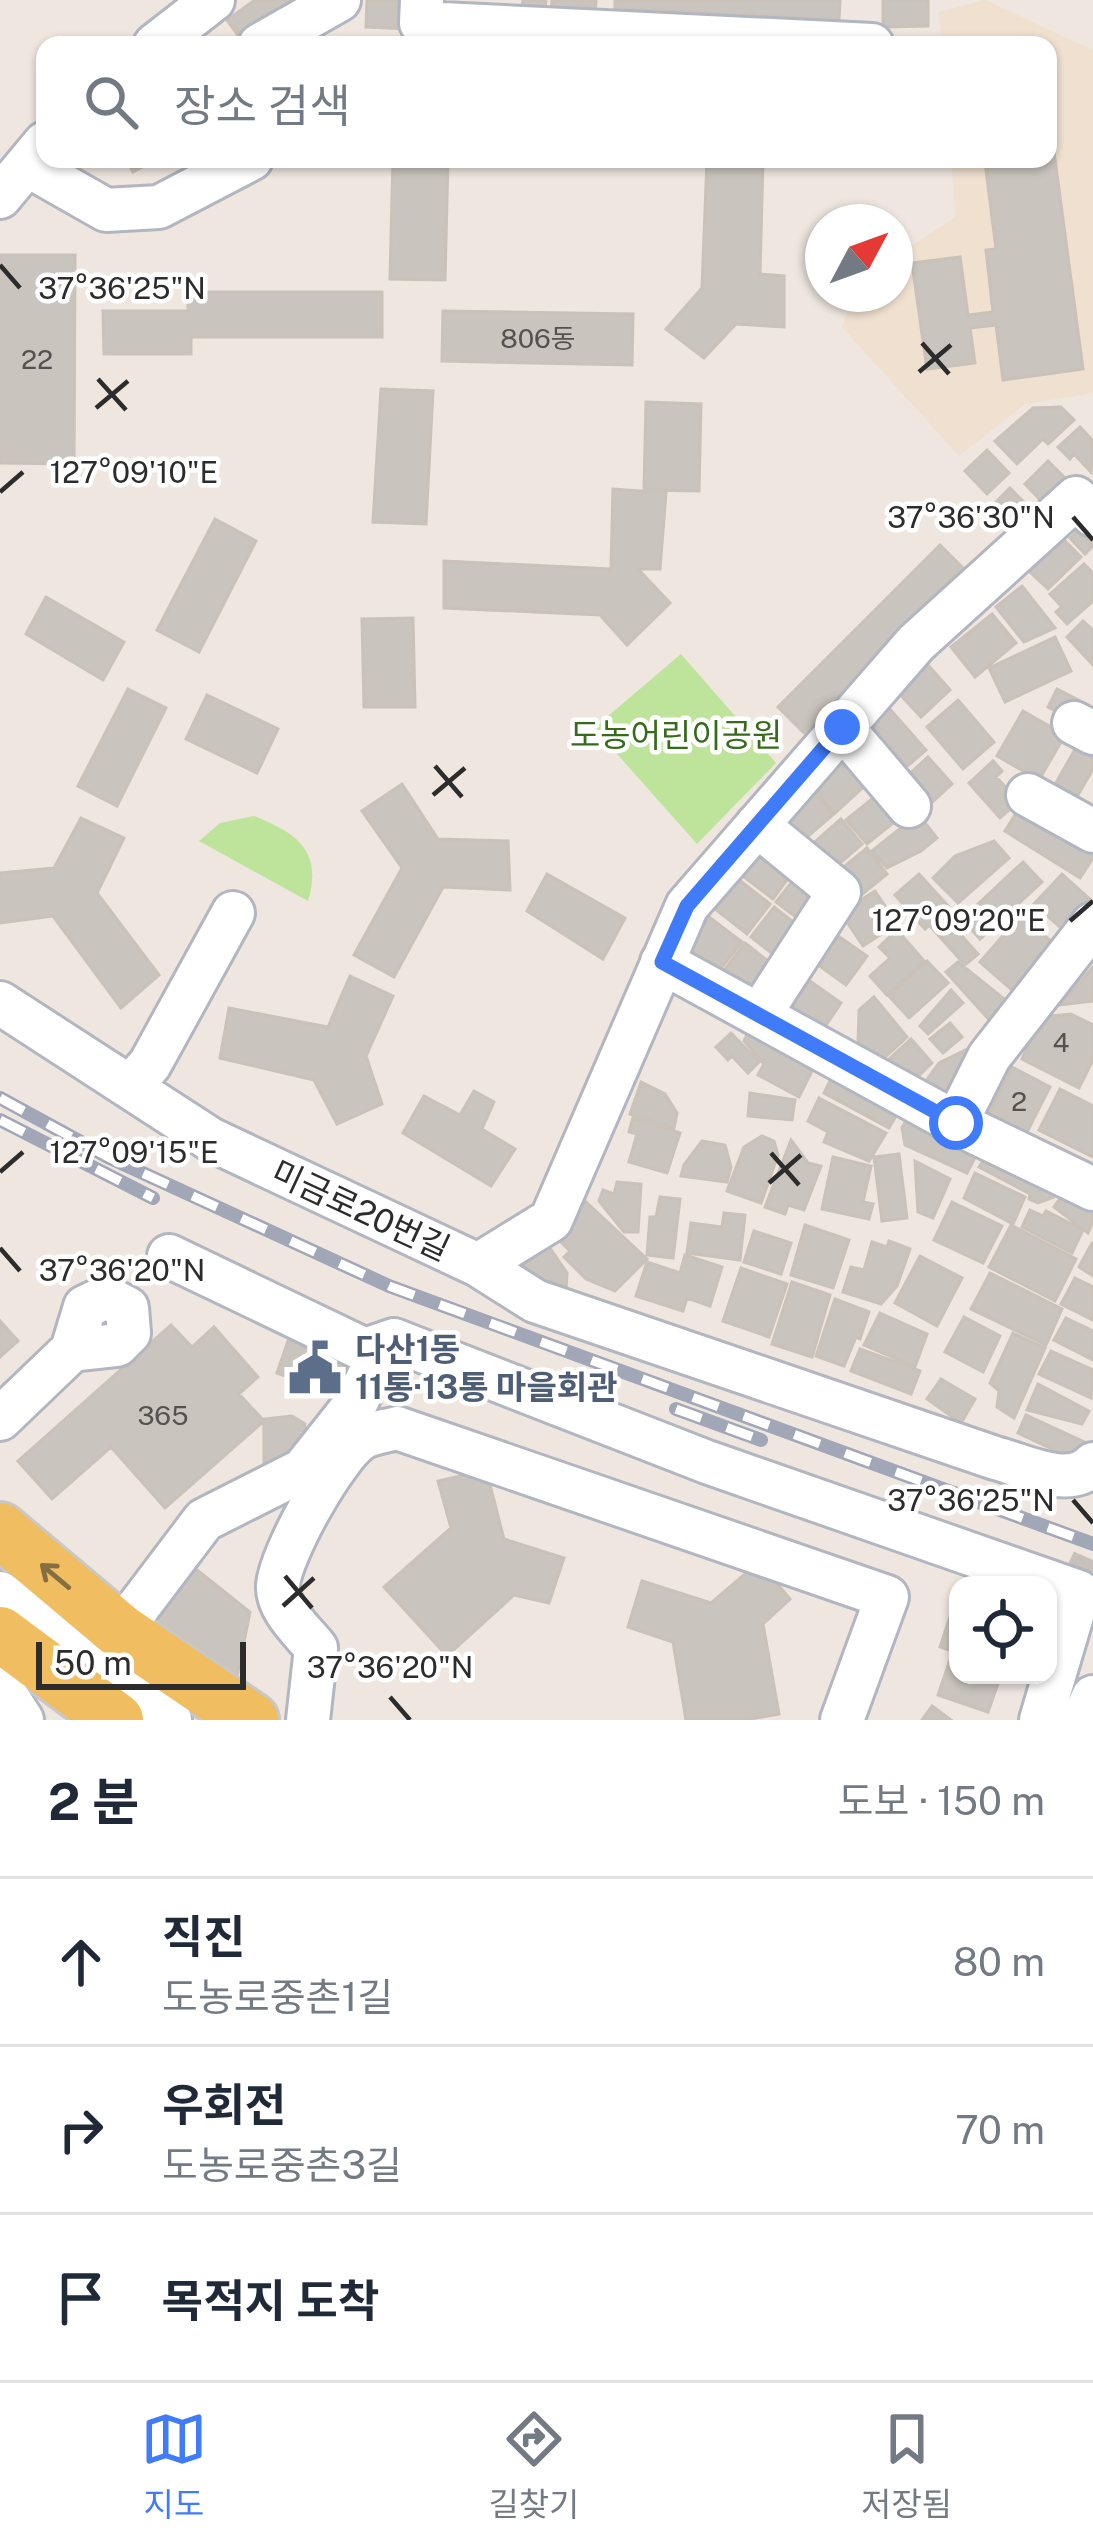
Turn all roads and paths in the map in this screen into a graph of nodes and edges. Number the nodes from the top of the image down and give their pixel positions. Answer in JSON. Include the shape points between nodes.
{"nodes":[{"id":1,"x":213,"y":0,"type":"edge"},
{"id":2,"x":339,"y":0,"type":"edge"},
{"id":3,"x":422,"y":0,"type":"edge"},
{"id":4,"x":167,"y":36,"type":"edge"},
{"id":5,"x":276,"y":36,"type":"edge"},
{"id":6,"x":688,"y":36,"type":"edge"},
{"id":7,"x":24,"y":168,"type":"edge"},
{"id":8,"x":234,"y":168,"type":"edge"},
{"id":9,"x":1093,"y":514,"type":"edge"},
{"id":10,"x":842,"y":727,"type":"junction"},
{"id":11,"x":1028,"y":795,"type":"dead end"},
{"id":12,"x":910,"y":806,"type":"dead end"},
{"id":13,"x":757,"y":824,"type":"junction"},
{"id":14,"x":1093,"y":831,"type":"edge"},
{"id":15,"x":233,"y":913,"type":"dead end"},
{"id":16,"x":1093,"y":924,"type":"edge"},
{"id":17,"x":662,"y":962,"type":"junction"},
{"id":18,"x":0,"y":1003,"type":"edge"},
{"id":19,"x":760,"y":1014,"type":"junction"},
{"id":20,"x":130,"y":1087,"type":"junction"},
{"id":21,"x":956,"y":1123,"type":"junction"},
{"id":22,"x":1093,"y":1189,"type":"edge"},
{"id":23,"x":169,"y":1256,"type":"dead end"},
{"id":24,"x":478,"y":1265,"type":"junction"},
{"id":25,"x":384,"y":1344,"type":"junction"},
{"id":26,"x":72,"y":1350,"type":"dead end"},
{"id":27,"x":0,"y":1418,"type":"edge"},
{"id":28,"x":1093,"y":1464,"type":"edge"},
{"id":29,"x":0,"y":1530,"type":"edge"},
{"id":30,"x":0,"y":1593,"type":"edge"},
{"id":31,"x":121,"y":1631,"type":"junction"},
{"id":32,"x":0,"y":1634,"type":"edge"},
{"id":33,"x":0,"y":1686,"type":"edge"},
{"id":34,"x":1093,"y":1697,"type":"edge"},
{"id":35,"x":22,"y":1720,"type":"edge"},
{"id":36,"x":116,"y":1720,"type":"edge"},
{"id":37,"x":170,"y":1720,"type":"edge"},
{"id":38,"x":251,"y":1720,"type":"edge"},
{"id":39,"x":308,"y":1720,"type":"edge"},
{"id":40,"x":842,"y":1720,"type":"edge"},
{"id":41,"x":1041,"y":1720,"type":"edge"},
{"id":42,"x":1083,"y":1720,"type":"edge"}],
"edges":[{"from":1,"to":4,"type":"street"},
{"from":2,"to":5,"type":"street"},
{"from":3,"to":6,"type":"street","via":[[422,23]]},
{"from":7,"to":8,"type":"street","via":[[106,210],[159,207]]},
{"from":9,"to":10,"type":"street","via":[[1076,498],[916,643]]},
{"from":10,"to":12,"type":"street"},
{"from":10,"to":13,"type":"street"},
{"from":11,"to":14,"type":"street"},
{"from":13,"to":17,"type":"street","via":[[687,906]]},
{"from":13,"to":19,"type":"street","via":[[839,892]]},
{"from":15,"to":20,"type":"street"},
{"from":16,"to":21,"type":"street","via":[[989,1057]]},
{"from":17,"to":19,"type":"street"},
{"from":17,"to":24,"type":"street","via":[[551,1220]]},
{"from":18,"to":20,"type":"street","name":"미금로20번길"},
{"from":19,"to":21,"type":"street"},
{"from":20,"to":24,"type":"street","name":"미금로20번길","via":[[211,1139]]},
{"from":21,"to":22,"type":"street"},
{"from":23,"to":25,"type":"street","via":[[365,1350]]},
{"from":24,"to":28,"type":"street","name":"미금로20번길","via":[[536,1300],[995,1458],[1064,1477]]},
{"from":25,"to":31,"type":"street","via":[[356,1403],[303,1470],[204,1520]]},
{"from":25,"to":41,"type":"street","via":[[394,1340],[707,1462],[1079,1592]]},
{"from":26,"to":27,"type":"street"},
{"from":31,"to":29,"type":"main road","one_way":true},
{"from":30,"to":37,"type":"street"},
{"from":31,"to":38,"type":"main road"},
{"from":32,"to":36,"type":"main road"},
{"from":33,"to":35,"type":"street"},
{"from":34,"to":42,"type":"street"},
{"from":39,"to":40,"type":"street","via":[[316,1648],[277,1587],[298,1528],[333,1471],[362,1438],[397,1428],[887,1597]]}]}
